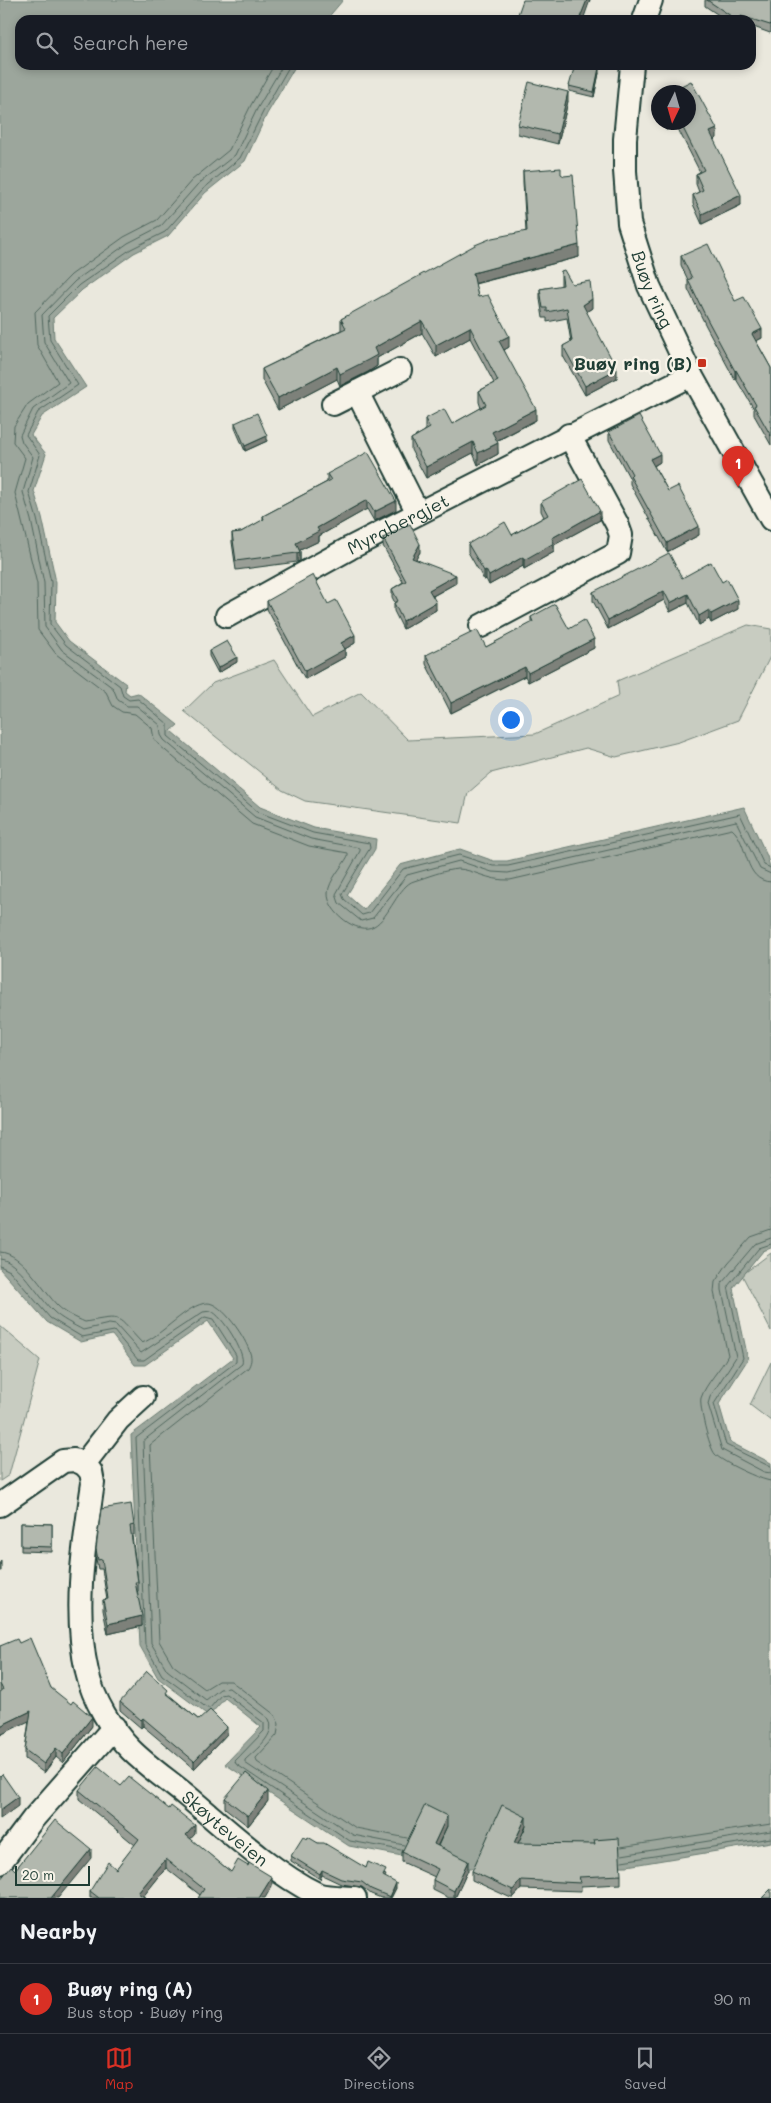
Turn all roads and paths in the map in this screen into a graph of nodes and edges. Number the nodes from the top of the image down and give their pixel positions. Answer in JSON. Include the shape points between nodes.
{"nodes":[{"id":1,"x":651,"y":0,"type":"edge"},
{"id":2,"x":646,"y":15,"type":"edge"},
{"id":3,"x":632,"y":70,"type":"edge"},
{"id":4,"x":400,"y":370,"type":"dead end"},
{"id":5,"x":691,"y":375,"type":"junction"},
{"id":6,"x":357,"y":392,"type":"junction"},
{"id":7,"x":333,"y":404,"type":"dead end"},
{"id":8,"x":570,"y":435,"type":"junction"},
{"id":9,"x":765,"y":494,"type":"edge"},
{"id":10,"x":418,"y":513,"type":"junction"},
{"id":11,"x":771,"y":520,"type":"edge"},
{"id":12,"x":227,"y":616,"type":"dead end"},
{"id":13,"x":481,"y":626,"type":"dead end"},
{"id":14,"x":143,"y":1398,"type":"dead end"},
{"id":15,"x":84,"y":1464,"type":"junction"},
{"id":16,"x":0,"y":1505,"type":"edge"},
{"id":17,"x":114,"y":1728,"type":"junction"},
{"id":18,"x":0,"y":1863,"type":"edge"},
{"id":19,"x":355,"y":1898,"type":"edge"}],
"edges":[{"from":1,"to":2,"type":"street"},
{"from":3,"to":5,"type":"street","name":"Buøy ring","via":[[625,139],[629,223],[649,286]]},
{"from":4,"to":6,"type":"street"},
{"from":5,"to":8,"type":"street","name":"Myrabergjet"},
{"from":5,"to":9,"type":"street","name":"Buøy ring"},
{"from":6,"to":7,"type":"street"},
{"from":6,"to":10,"type":"street"},
{"from":8,"to":10,"type":"street","name":"Myrabergjet"},
{"from":8,"to":13,"type":"street","via":[[617,524],[621,535],[618,553]]},
{"from":9,"to":11,"type":"street","name":"Buøy ring"},
{"from":10,"to":12,"type":"street","name":"Myrabergjet"},
{"from":14,"to":15,"type":"street","via":[[118,1420]]},
{"from":15,"to":16,"type":"street","via":[[74,1460],[63,1461]]},
{"from":15,"to":17,"type":"street","name":"Skøyteveien","via":[[91,1472],[93,1483],[81,1576],[80,1611],[85,1661],[99,1703]]},
{"from":17,"to":18,"type":"street","via":[[33,1819]]},
{"from":17,"to":19,"type":"street","name":"Skøyteveien","via":[[131,1750],[263,1858],[319,1895]]}]}
